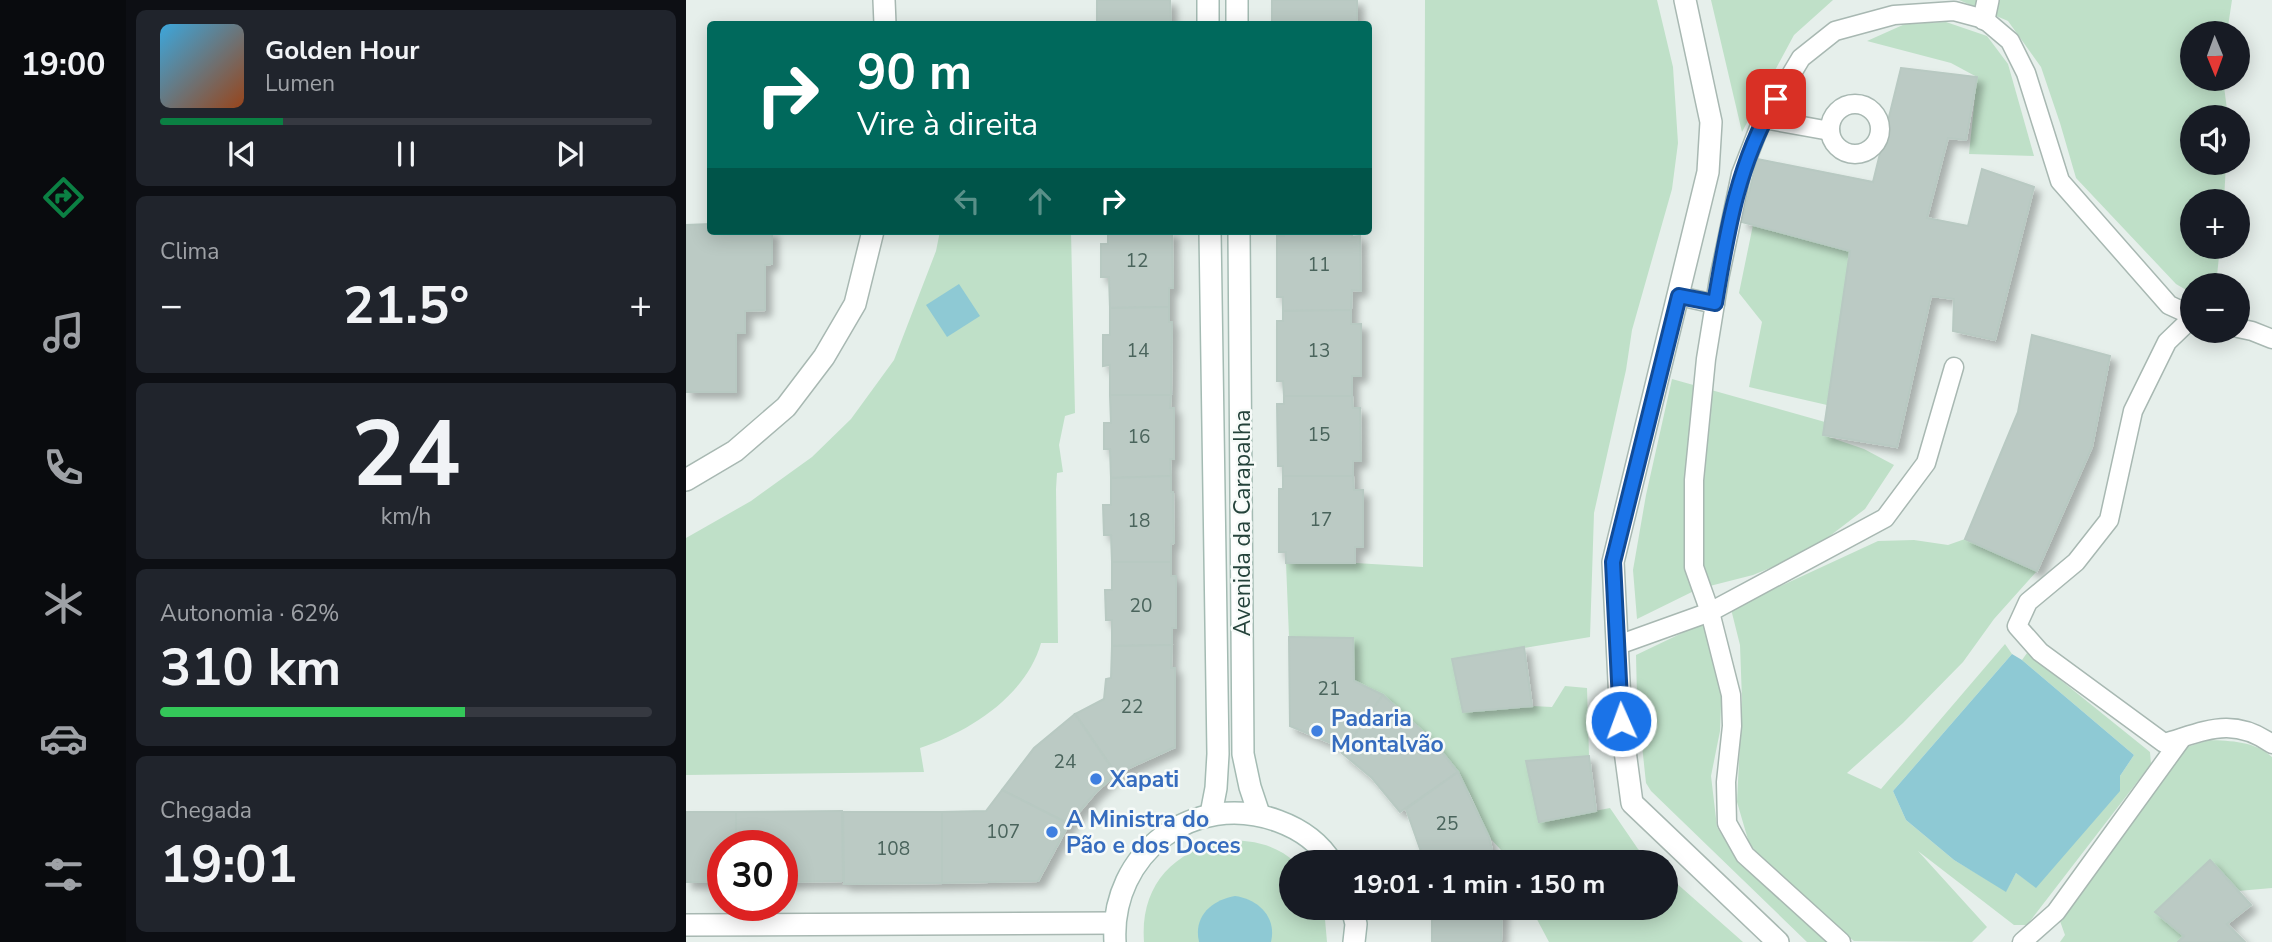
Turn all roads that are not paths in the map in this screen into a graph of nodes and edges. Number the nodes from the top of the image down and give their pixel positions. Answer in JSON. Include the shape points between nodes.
{"nodes":[{"id":1,"x":884,"y":0,"type":"edge"},
{"id":2,"x":1208,"y":0,"type":"edge"},
{"id":3,"x":1237,"y":0,"type":"edge"},
{"id":4,"x":1685,"y":0,"type":"edge"},
{"id":5,"x":1986,"y":10,"type":"edge"},
{"id":6,"x":885,"y":21,"type":"edge"},
{"id":7,"x":1208,"y":21,"type":"edge"},
{"id":8,"x":1237,"y":21,"type":"edge"},
{"id":9,"x":1764,"y":119,"type":"junction"},
{"id":10,"x":1830,"y":131,"type":"dead end"},
{"id":11,"x":872,"y":235,"type":"edge"},
{"id":12,"x":1210,"y":235,"type":"edge"},
{"id":13,"x":1239,"y":235,"type":"edge"},
{"id":14,"x":1679,"y":296,"type":"junction"},
{"id":15,"x":1715,"y":303,"type":"junction"},
{"id":16,"x":2180,"y":310,"type":"edge"},
{"id":17,"x":2180,"y":330,"type":"edge"},
{"id":18,"x":2250,"y":331,"type":"edge"},
{"id":19,"x":2272,"y":340,"type":"edge"},
{"id":20,"x":1954,"y":368,"type":"dead end"},
{"id":21,"x":686,"y":480,"type":"edge"},
{"id":22,"x":1710,"y":612,"type":"junction"},
{"id":23,"x":1618,"y":645,"type":"junction"},
{"id":24,"x":2182,"y":738,"type":"junction"},
{"id":25,"x":2272,"y":744,"type":"edge"},
{"id":26,"x":1211,"y":814,"type":"junction"},
{"id":27,"x":1259,"y":814,"type":"junction"},
{"id":28,"x":1323,"y":850,"type":"edge"},
{"id":29,"x":1355,"y":920,"type":"edge"},
{"id":30,"x":686,"y":925,"type":"edge"},
{"id":31,"x":1115,"y":932,"type":"edge"},
{"id":32,"x":773,"y":933,"type":"edge"},
{"id":33,"x":1354,"y":942,"type":"edge"},
{"id":34,"x":1777,"y":942,"type":"edge"},
{"id":35,"x":1841,"y":942,"type":"edge"},
{"id":36,"x":2022,"y":942,"type":"edge"}],
"edges":[{"from":1,"to":6,"type":"street"},
{"from":2,"to":7,"type":"street"},
{"from":3,"to":8,"type":"street"},
{"from":4,"to":14,"type":"street","via":[[1711,122],[1708,172]]},
{"from":5,"to":9,"type":"lane","via":[[1894,15],[1835,31],[1801,58]]},
{"from":5,"to":16,"type":"lane","via":[[2010,41],[2026,73],[2060,181],[2169,304]]},
{"from":9,"to":10,"type":"lane"},
{"from":9,"to":15,"type":"lane","via":[[1741,174]]},
{"from":11,"to":21,"type":"street","via":[[855,304],[824,357],[786,407],[735,451]]},
{"from":12,"to":26,"type":"street","name":"Avenida da Carapalha","via":[[1218,754]]},
{"from":13,"to":27,"type":"street","name":"Avenida da Carapalha","via":[[1243,754]]},
{"from":14,"to":15,"type":"lane"},
{"from":14,"to":23,"type":"street","via":[[1613,562]]},
{"from":15,"to":22,"type":"lane","via":[[1694,480],[1694,567]]},
{"from":17,"to":24,"type":"lane","via":[[2167,342],[2133,411],[2109,520],[2076,562],[2028,603],[2017,626],[2040,652],[2164,743]]},
{"from":18,"to":19,"type":"lane"},
{"from":20,"to":22,"type":"lane","via":[[1926,463],[1885,518]]},
{"from":22,"to":23,"type":"lane"},
{"from":22,"to":35,"type":"lane","via":[[1731,695],[1727,823],[1745,855]]},
{"from":23,"to":34,"type":"street","via":[[1621,721],[1632,803]]},
{"from":24,"to":25,"type":"lane","via":[[2221,726],[2260,735]]},
{"from":24,"to":36,"type":"lane","via":[[2056,912]]},
{"from":26,"to":27,"type":"street"},
{"from":26,"to":31,"type":"street","via":[[1174,828],[1144,853],[1123,886]]},
{"from":27,"to":28,"type":"street","via":[[1296,827]]},
{"from":29,"to":33,"type":"street"},
{"from":30,"to":32,"type":"street"},
{"from":31,"to":32,"type":"street"}]}
